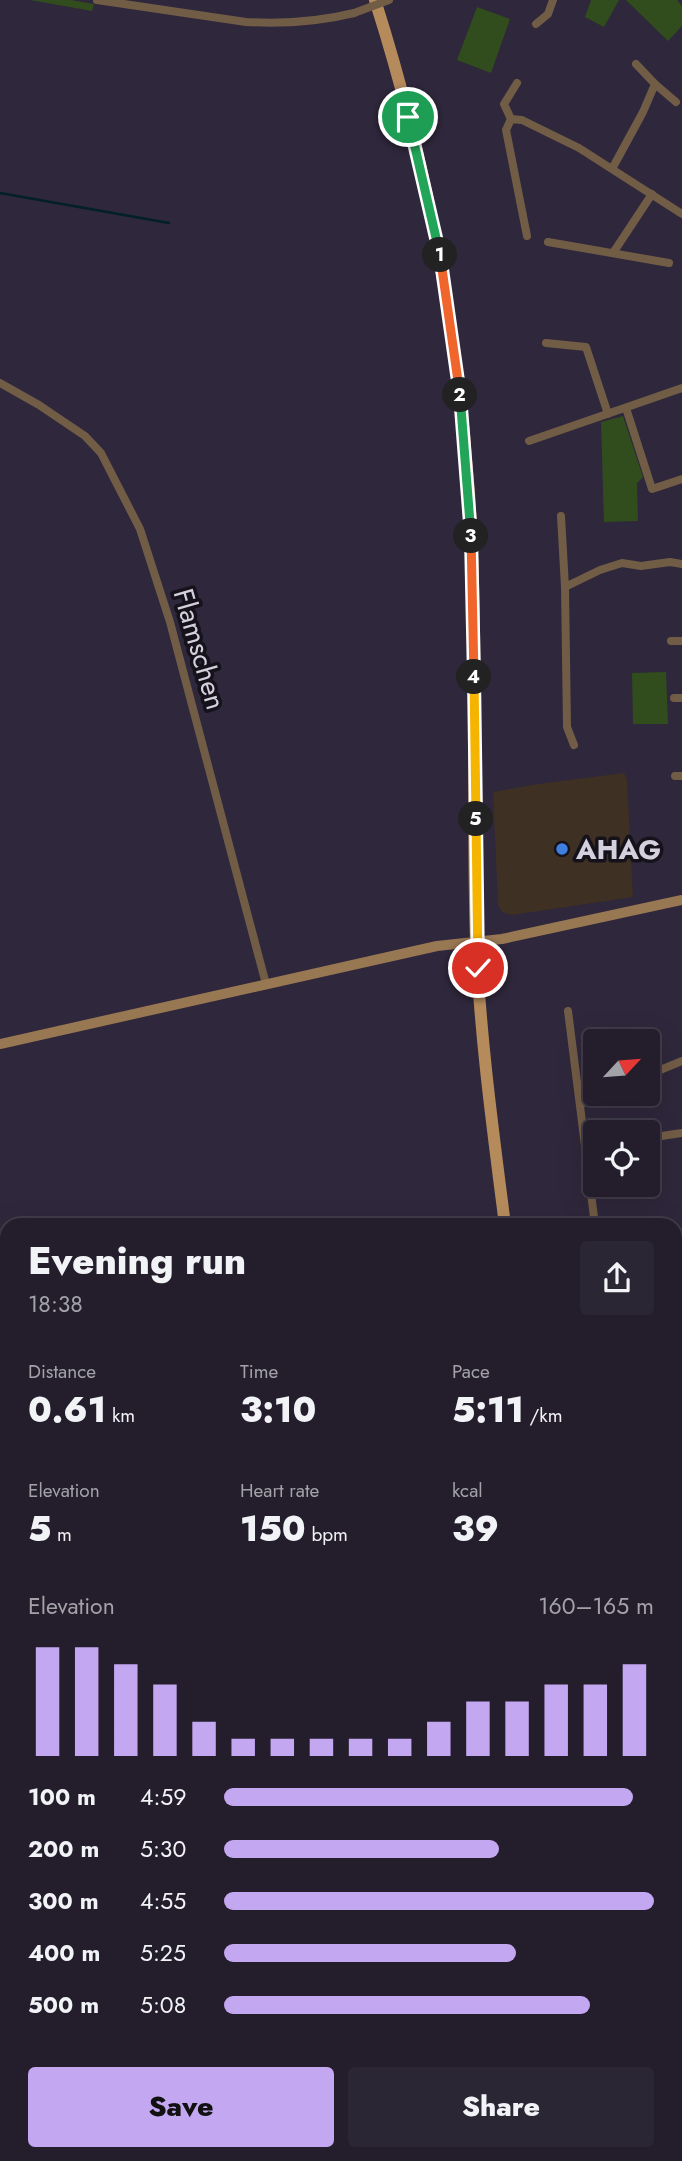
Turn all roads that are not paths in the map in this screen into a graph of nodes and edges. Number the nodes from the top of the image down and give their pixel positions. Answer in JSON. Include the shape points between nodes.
{"nodes":[{"id":1,"x":97,"y":0,"type":"edge"},
{"id":2,"x":375,"y":0,"type":"edge"},
{"id":3,"x":389,"y":0,"type":"edge"},
{"id":4,"x":553,"y":0,"type":"edge"},
{"id":5,"x":536,"y":24,"type":"dead end"},
{"id":6,"x":636,"y":64,"type":"dead end"},
{"id":7,"x":517,"y":83,"type":"dead end"},
{"id":8,"x":654,"y":84,"type":"junction"},
{"id":9,"x":676,"y":102,"type":"dead end"},
{"id":10,"x":511,"y":120,"type":"junction"},
{"id":11,"x":612,"y":170,"type":"junction"},
{"id":12,"x":652,"y":194,"type":"junction"},
{"id":13,"x":682,"y":214,"type":"edge"},
{"id":14,"x":527,"y":236,"type":"dead end"},
{"id":15,"x":548,"y":242,"type":"dead end"},
{"id":16,"x":612,"y":253,"type":"junction"},
{"id":17,"x":669,"y":263,"type":"dead end"},
{"id":18,"x":546,"y":342,"type":"dead end"},
{"id":19,"x":0,"y":383,"type":"edge"},
{"id":20,"x":682,"y":388,"type":"edge"},
{"id":21,"x":626,"y":408,"type":"junction"},
{"id":22,"x":608,"y":414,"type":"junction"},
{"id":23,"x":528,"y":441,"type":"dead end"},
{"id":24,"x":682,"y":479,"type":"edge"},
{"id":25,"x":561,"y":516,"type":"dead end"},
{"id":26,"x":682,"y":565,"type":"edge"},
{"id":27,"x":565,"y":587,"type":"junction"},
{"id":28,"x":671,"y":641,"type":"dead end"},
{"id":29,"x":682,"y":641,"type":"edge"},
{"id":30,"x":573,"y":746,"type":"dead end"},
{"id":31,"x":682,"y":900,"type":"edge"},
{"id":32,"x":476,"y":941,"type":"junction"},
{"id":33,"x":266,"y":984,"type":"junction"},
{"id":34,"x":568,"y":1011,"type":"dead end"},
{"id":35,"x":0,"y":1044,"type":"edge"},
{"id":36,"x":682,"y":1060,"type":"edge"},
{"id":37,"x":660,"y":1070,"type":"edge"},
{"id":38,"x":581,"y":1104,"type":"joint"},
{"id":39,"x":682,"y":1133,"type":"edge"},
{"id":40,"x":660,"y":1136,"type":"edge"},
{"id":41,"x":504,"y":1218,"type":"edge"},
{"id":42,"x":594,"y":1218,"type":"edge"}],
"edges":[{"from":1,"to":3,"type":"street","bridge":true,"via":[[270,24],[324,20]]},
{"from":2,"to":32,"type":"main road","via":[[425,187],[458,375],[473,584]]},
{"from":4,"to":5,"type":"street","via":[[548,14]]},
{"from":6,"to":8,"type":"street"},
{"from":7,"to":10,"type":"street","via":[[505,104]]},
{"from":8,"to":9,"type":"street"},
{"from":8,"to":11,"type":"street"},
{"from":10,"to":11,"type":"street","via":[[522,120],[579,148]]},
{"from":10,"to":14,"type":"street","via":[[506,130]]},
{"from":11,"to":12,"type":"street"},
{"from":12,"to":13,"type":"street"},
{"from":12,"to":16,"type":"street"},
{"from":15,"to":16,"type":"street"},
{"from":16,"to":17,"type":"street"},
{"from":18,"to":22,"type":"street","via":[[586,347]]},
{"from":19,"to":33,"type":"street","name":"Flamschen","via":[[93,444],[140,529],[170,622]]},
{"from":20,"to":21,"type":"street"},
{"from":21,"to":22,"type":"street"},
{"from":21,"to":24,"type":"street","via":[[652,489]]},
{"from":22,"to":23,"type":"street"},
{"from":25,"to":27,"type":"street"},
{"from":26,"to":27,"type":"street","via":[[622,563]]},
{"from":27,"to":30,"type":"street","via":[[566,727]]},
{"from":28,"to":29,"type":"street"},
{"from":31,"to":32,"type":"main road"},
{"from":32,"to":33,"type":"main road"},
{"from":32,"to":41,"type":"main road"},
{"from":33,"to":35,"type":"main road"},
{"from":34,"to":38,"type":"street"},
{"from":36,"to":37,"type":"street"},
{"from":38,"to":42,"type":"street"},
{"from":39,"to":40,"type":"street"}]}
